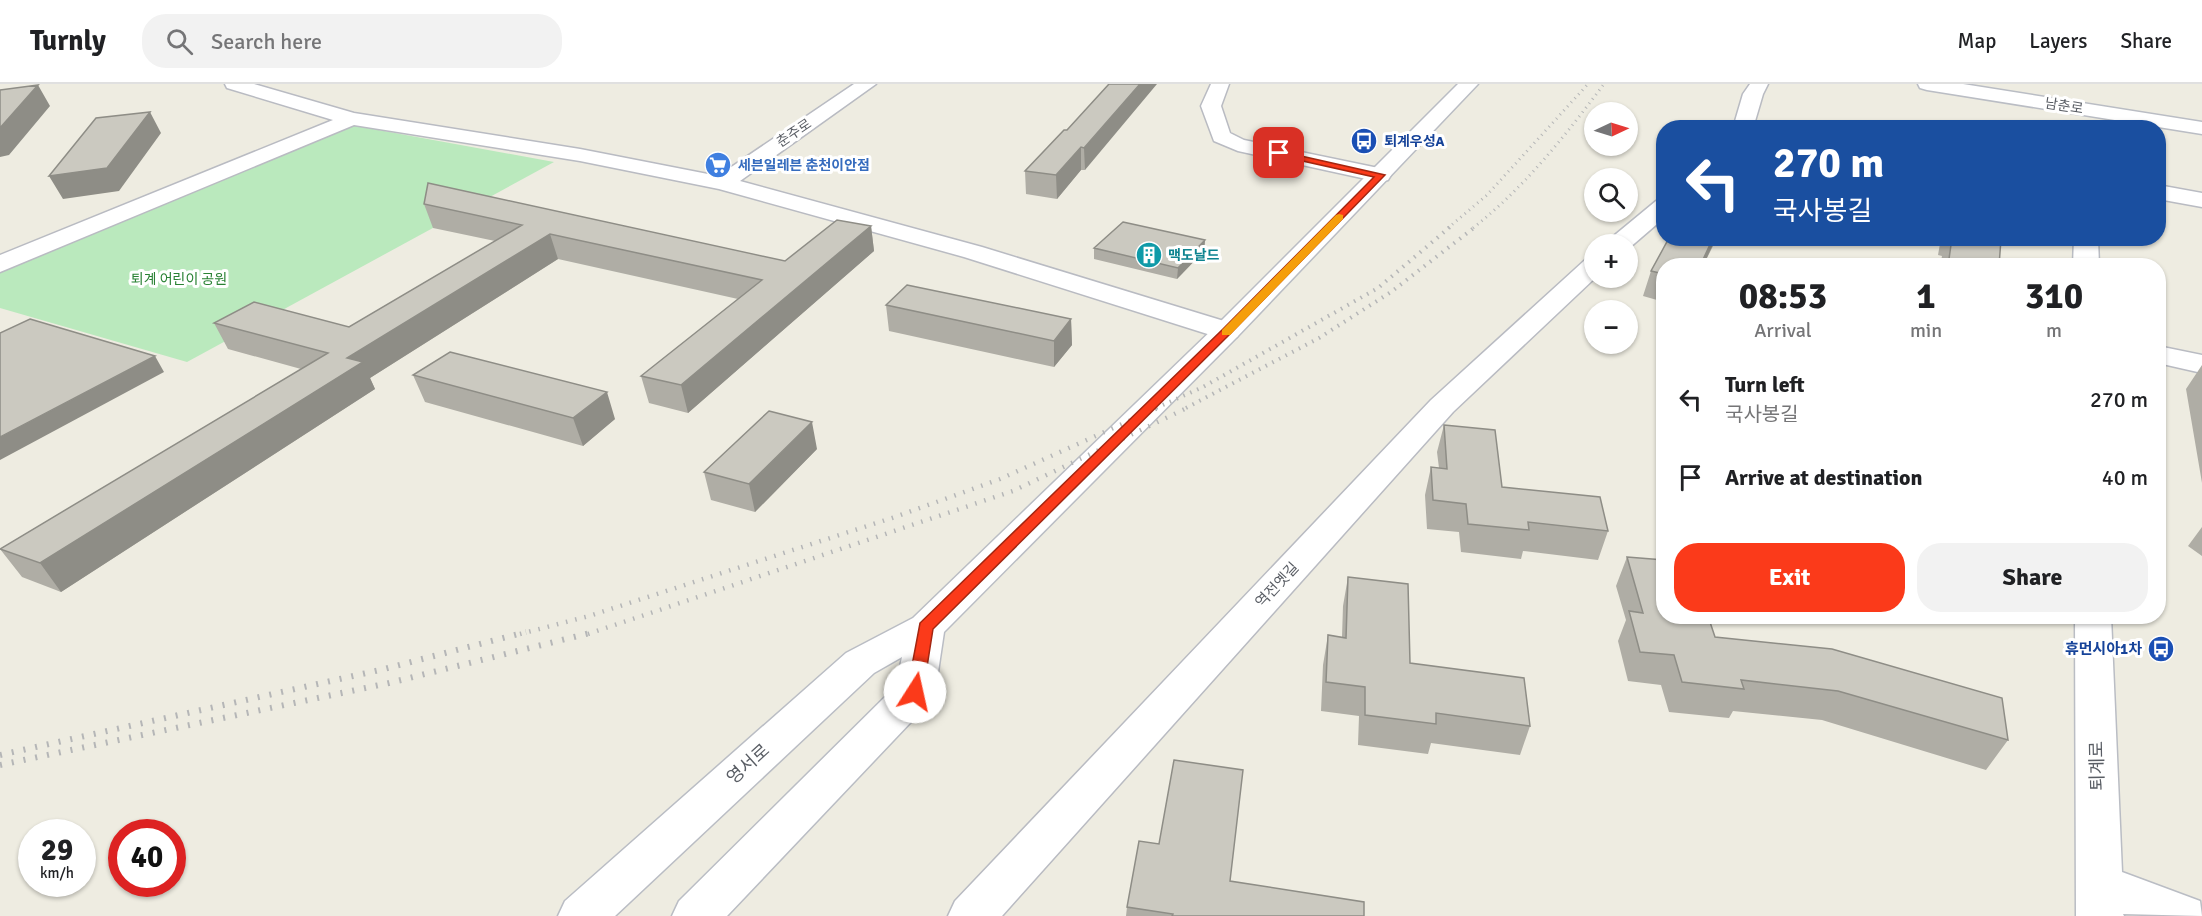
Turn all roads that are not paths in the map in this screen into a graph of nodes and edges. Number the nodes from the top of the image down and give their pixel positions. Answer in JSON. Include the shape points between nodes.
{"nodes":[{"id":1,"x":234,"y":84,"type":"edge"},
{"id":2,"x":867,"y":84,"type":"edge"},
{"id":3,"x":1220,"y":84,"type":"edge"},
{"id":4,"x":1469,"y":84,"type":"edge"},
{"id":5,"x":1759,"y":84,"type":"edge"},
{"id":6,"x":1927,"y":84,"type":"edge"},
{"id":7,"x":2083,"y":109,"type":"edge"},
{"id":8,"x":352,"y":119,"type":"junction"},
{"id":9,"x":1745,"y":120,"type":"edge"},
{"id":10,"x":2152,"y":120,"type":"edge"},
{"id":11,"x":2166,"y":122,"type":"edge"},
{"id":12,"x":2202,"y":128,"type":"edge"},
{"id":13,"x":1380,"y":175,"type":"junction"},
{"id":14,"x":722,"y":183,"type":"junction"},
{"id":15,"x":2166,"y":193,"type":"edge"},
{"id":16,"x":2202,"y":200,"type":"edge"},
{"id":17,"x":1656,"y":213,"type":"edge"},
{"id":18,"x":1631,"y":234,"type":"edge"},
{"id":19,"x":0,"y":264,"type":"edge"},
{"id":20,"x":1584,"y":274,"type":"edge"},
{"id":21,"x":1227,"y":331,"type":"junction"},
{"id":22,"x":2166,"y":356,"type":"edge"},
{"id":23,"x":2202,"y":364,"type":"edge"},
{"id":24,"x":2094,"y":624,"type":"edge"},
{"id":25,"x":926,"y":627,"type":"junction"},
{"id":26,"x":2099,"y":900,"type":"edge"},
{"id":27,"x":581,"y":916,"type":"edge"},
{"id":28,"x":696,"y":916,"type":"edge"},
{"id":29,"x":972,"y":916,"type":"edge"},
{"id":30,"x":2183,"y":916,"type":"edge"}],
"edges":[{"from":1,"to":8,"type":"street"},
{"from":2,"to":14,"type":"street","name":"춘주로"},
{"from":3,"to":13,"type":"street","via":[[1211,106],[1221,136],[1238,145]]},
{"from":4,"to":13,"type":"street","name":"영서로"},
{"from":5,"to":9,"type":"street"},
{"from":6,"to":7,"type":"street","name":"남춘로"},
{"from":7,"to":10,"type":"street","name":"남춘로"},
{"from":8,"to":14,"type":"street","via":[[580,155]]},
{"from":8,"to":19,"type":"street"},
{"from":11,"to":12,"type":"street","name":"남춘로"},
{"from":13,"to":21,"type":"street","name":"영서로"},
{"from":14,"to":21,"type":"street","via":[[973,252]]},
{"from":15,"to":16,"type":"street"},
{"from":17,"to":18,"type":"street"},
{"from":20,"to":29,"type":"street","name":"역전옛길","via":[[1442,406]]},
{"from":21,"to":25,"type":"street","name":"영서로"},
{"from":22,"to":23,"type":"street"},
{"from":24,"to":26,"type":"street","name":"퇴계로"},
{"from":25,"to":27,"type":"street","name":"영서로","via":[[860,663]]},
{"from":25,"to":28,"type":"street","via":[[915,692]]},
{"from":26,"to":30,"type":"street"}]}
